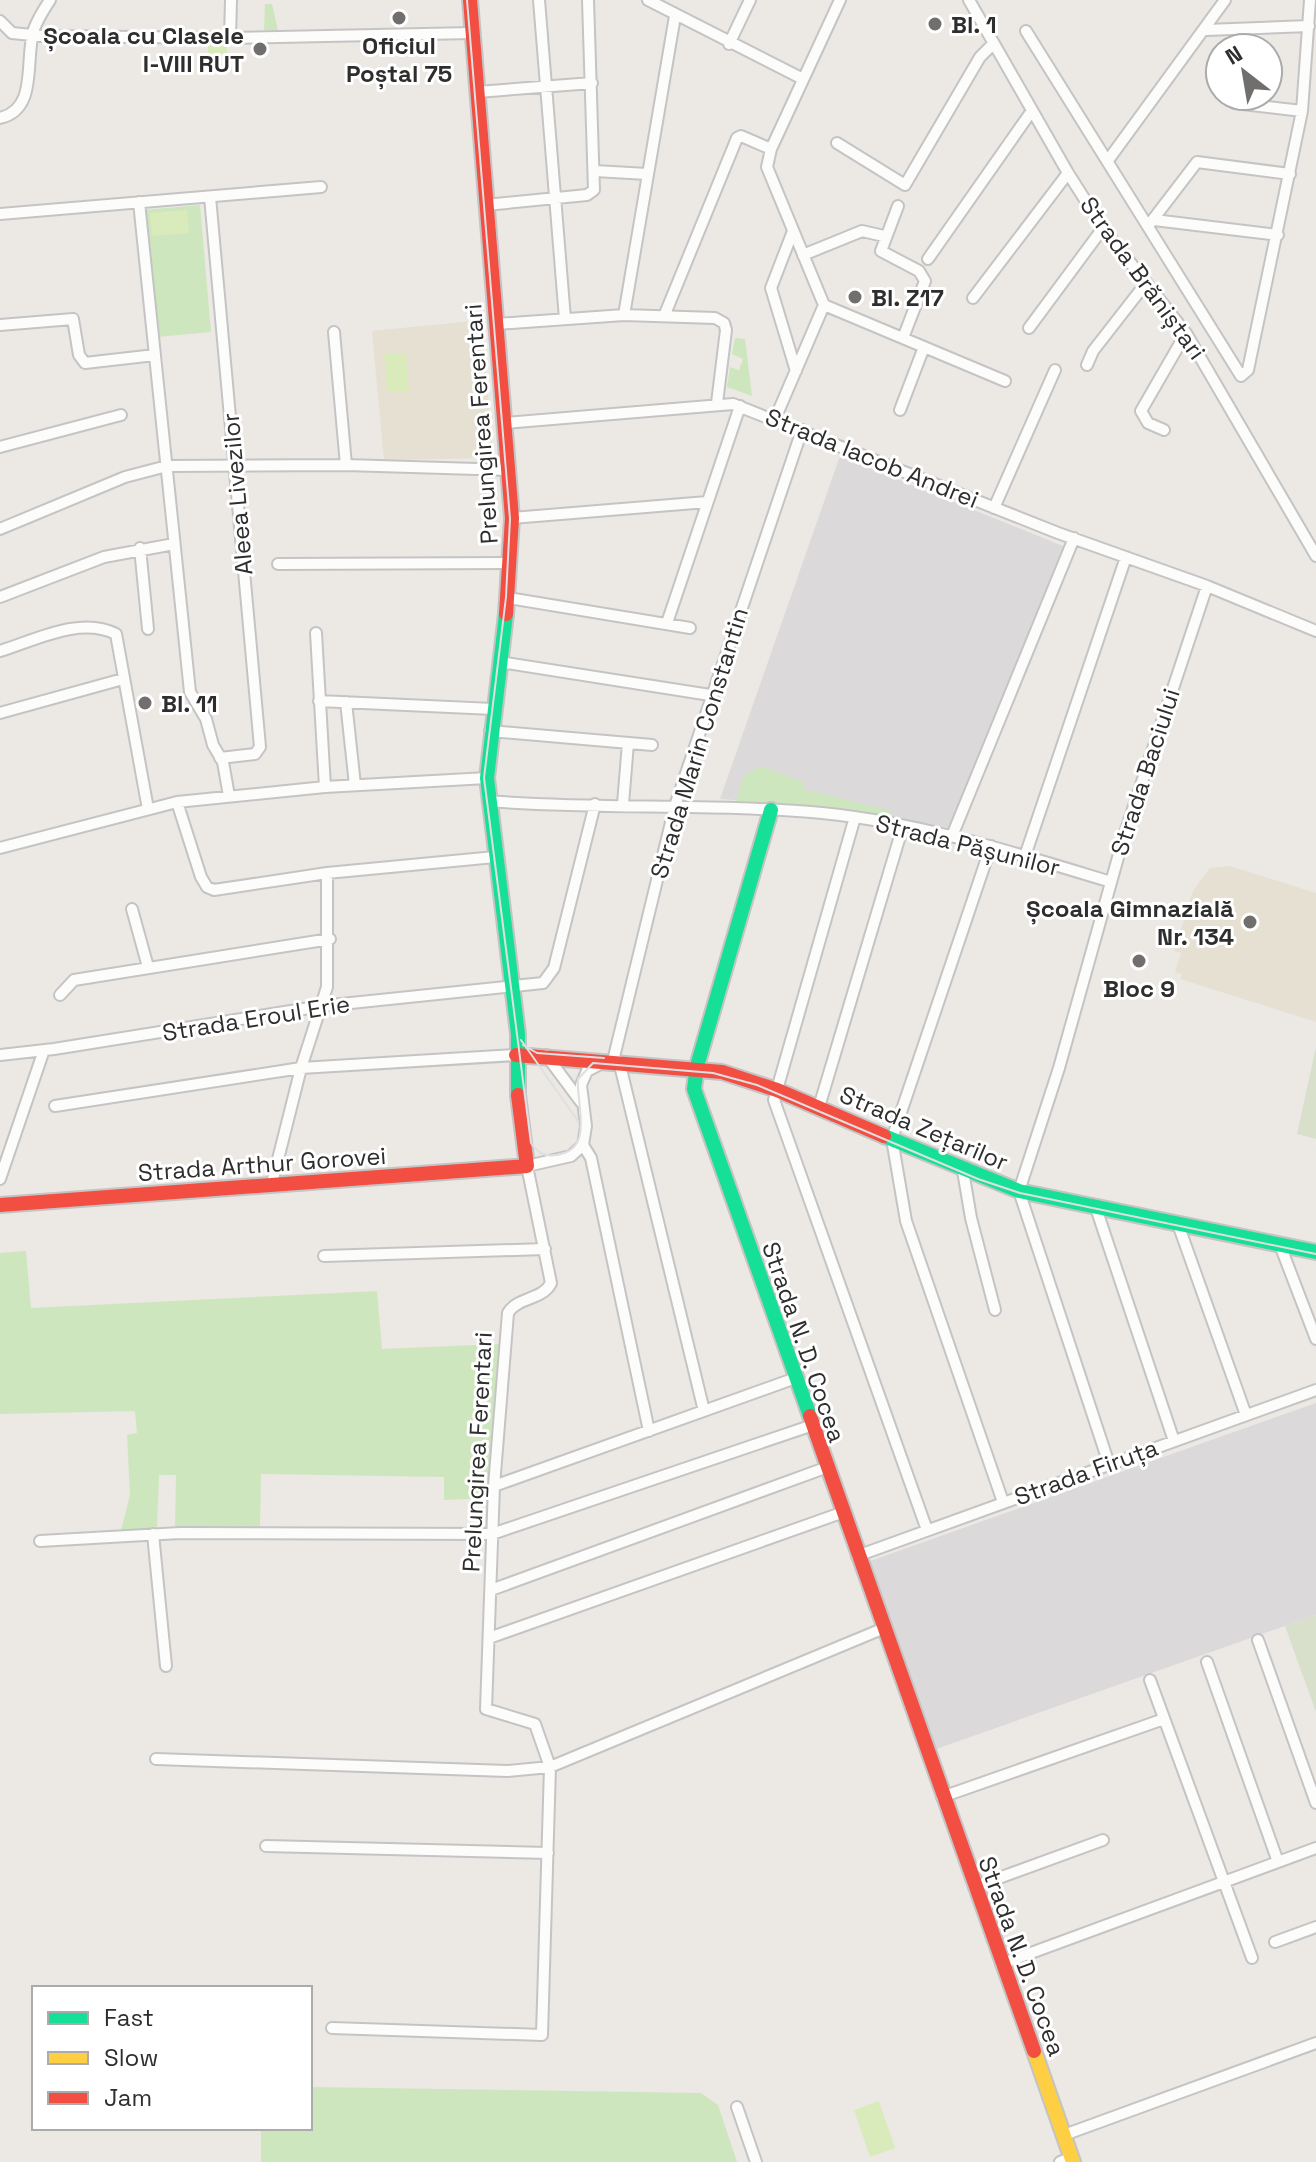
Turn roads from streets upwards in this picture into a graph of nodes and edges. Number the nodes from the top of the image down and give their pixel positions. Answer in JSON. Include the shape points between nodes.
{"nodes":[{"id":1,"x":50,"y":0,"type":"edge"},
{"id":2,"x":231,"y":0,"type":"edge"},
{"id":3,"x":470,"y":0,"type":"edge"},
{"id":4,"x":539,"y":0,"type":"edge"},
{"id":5,"x":588,"y":0,"type":"edge"},
{"id":6,"x":649,"y":0,"type":"edge"},
{"id":7,"x":750,"y":0,"type":"edge"},
{"id":8,"x":840,"y":0,"type":"edge"},
{"id":9,"x":969,"y":0,"type":"edge"},
{"id":10,"x":1225,"y":0,"type":"edge"},
{"id":11,"x":1310,"y":0,"type":"edge"},
{"id":12,"x":675,"y":16,"type":"junction"},
{"id":13,"x":0,"y":21,"type":"edge"},
{"id":14,"x":1309,"y":26,"type":"junction"},
{"id":15,"x":1206,"y":30,"type":"junction"},
{"id":16,"x":1026,"y":31,"type":"dead end"},
{"id":17,"x":472,"y":33,"type":"junction"},
{"id":18,"x":33,"y":36,"type":"junction"},
{"id":19,"x":230,"y":38,"type":"junction"},
{"id":20,"x":729,"y":44,"type":"junction"},
{"id":21,"x":993,"y":44,"type":"junction"},
{"id":22,"x":803,"y":79,"type":"junction"},
{"id":23,"x":592,"y":83,"type":"junction"},
{"id":24,"x":546,"y":87,"type":"junction"},
{"id":25,"x":477,"y":92,"type":"junction"},
{"id":26,"x":1284,"y":109,"type":"edge"},
{"id":27,"x":1302,"y":111,"type":"junction"},
{"id":28,"x":1031,"y":112,"type":"junction"},
{"id":29,"x":0,"y":118,"type":"edge"},
{"id":30,"x":837,"y":143,"type":"dead end"},
{"id":31,"x":771,"y":149,"type":"junction"},
{"id":32,"x":1109,"y":159,"type":"junction"},
{"id":33,"x":595,"y":171,"type":"junction"},
{"id":34,"x":1068,"y":173,"type":"junction"},
{"id":35,"x":647,"y":174,"type":"junction"},
{"id":36,"x":1290,"y":174,"type":"junction"},
{"id":37,"x":321,"y":187,"type":"dead end"},
{"id":38,"x":210,"y":197,"type":"junction"},
{"id":39,"x":556,"y":198,"type":"junction"},
{"id":40,"x":139,"y":202,"type":"junction"},
{"id":41,"x":486,"y":205,"type":"junction"},
{"id":42,"x":898,"y":206,"type":"dead end"},
{"id":43,"x":0,"y":214,"type":"edge"},
{"id":44,"x":1151,"y":223,"type":"junction"},
{"id":45,"x":1103,"y":228,"type":"junction"},
{"id":46,"x":793,"y":231,"type":"junction"},
{"id":47,"x":1278,"y":235,"type":"junction"},
{"id":48,"x":884,"y":236,"type":"junction"},
{"id":49,"x":803,"y":255,"type":"junction"},
{"id":50,"x":928,"y":259,"type":"dead end"},
{"id":51,"x":1146,"y":283,"type":"junction"},
{"id":52,"x":973,"y":298,"type":"dead end"},
{"id":53,"x":824,"y":305,"type":"junction"},
{"id":54,"x":665,"y":314,"type":"junction"},
{"id":55,"x":624,"y":315,"type":"junction"},
{"id":56,"x":565,"y":319,"type":"junction"},
{"id":57,"x":496,"y":324,"type":"junction"},
{"id":58,"x":0,"y":325,"type":"edge"},
{"id":59,"x":1029,"y":328,"type":"dead end"},
{"id":60,"x":334,"y":332,"type":"dead end"},
{"id":61,"x":1186,"y":333,"type":"junction"},
{"id":62,"x":903,"y":338,"type":"junction"},
{"id":63,"x":924,"y":347,"type":"junction"},
{"id":64,"x":155,"y":355,"type":"junction"},
{"id":65,"x":1087,"y":365,"type":"dead end"},
{"id":66,"x":1055,"y":370,"type":"dead end"},
{"id":67,"x":796,"y":371,"type":"junction"},
{"id":68,"x":1005,"y":381,"type":"dead end"},
{"id":69,"x":717,"y":403,"type":"junction"},
{"id":70,"x":740,"y":406,"type":"junction"},
{"id":71,"x":900,"y":410,"type":"dead end"},
{"id":72,"x":121,"y":415,"type":"dead end"},
{"id":73,"x":775,"y":419,"type":"junction"},
{"id":74,"x":505,"y":423,"type":"junction"},
{"id":75,"x":802,"y":430,"type":"junction"},
{"id":76,"x":1164,"y":430,"type":"dead end"},
{"id":77,"x":0,"y":447,"type":"edge"},
{"id":78,"x":234,"y":464,"type":"junction"},
{"id":79,"x":346,"y":465,"type":"junction"},
{"id":80,"x":167,"y":466,"type":"junction"},
{"id":81,"x":509,"y":470,"type":"junction"},
{"id":82,"x":707,"y":502,"type":"junction"},
{"id":83,"x":994,"y":508,"type":"junction"},
{"id":84,"x":512,"y":518,"type":"junction"},
{"id":85,"x":0,"y":529,"type":"edge"},
{"id":86,"x":1074,"y":538,"type":"junction"},
{"id":87,"x":174,"y":544,"type":"junction"},
{"id":88,"x":140,"y":548,"type":"junction"},
{"id":89,"x":1316,"y":556,"type":"edge"},
{"id":90,"x":1126,"y":557,"type":"junction"},
{"id":91,"x":511,"y":563,"type":"junction"},
{"id":92,"x":278,"y":564,"type":"dead end"},
{"id":93,"x":1207,"y":586,"type":"junction"},
{"id":94,"x":0,"y":597,"type":"edge"},
{"id":95,"x":508,"y":598,"type":"junction"},
{"id":96,"x":667,"y":623,"type":"junction"},
{"id":97,"x":690,"y":628,"type":"dead end"},
{"id":98,"x":148,"y":629,"type":"dead end"},
{"id":99,"x":1316,"y":631,"type":"edge"},
{"id":100,"x":316,"y":633,"type":"dead end"},
{"id":101,"x":0,"y":651,"type":"edge"},
{"id":102,"x":500,"y":662,"type":"junction"},
{"id":103,"x":123,"y":679,"type":"junction"},
{"id":104,"x":710,"y":695,"type":"junction"},
{"id":105,"x":319,"y":701,"type":"junction"},
{"id":106,"x":346,"y":702,"type":"junction"},
{"id":107,"x":493,"y":709,"type":"junction"},
{"id":108,"x":0,"y":713,"type":"edge"},
{"id":109,"x":490,"y":731,"type":"junction"},
{"id":110,"x":628,"y":743,"type":"junction"},
{"id":111,"x":652,"y":745,"type":"dead end"},
{"id":112,"x":220,"y":758,"type":"junction"},
{"id":113,"x":487,"y":778,"type":"junction"},
{"id":114,"x":355,"y":785,"type":"junction"},
{"id":115,"x":325,"y":787,"type":"junction"},
{"id":116,"x":229,"y":796,"type":"junction"},
{"id":117,"x":488,"y":801,"type":"junction"},
{"id":118,"x":177,"y":802,"type":"junction"},
{"id":119,"x":595,"y":804,"type":"junction"},
{"id":120,"x":623,"y":804,"type":"junction"},
{"id":121,"x":675,"y":806,"type":"junction"},
{"id":122,"x":148,"y":809,"type":"junction"},
{"id":123,"x":771,"y":810,"type":"junction"},
{"id":124,"x":855,"y":817,"type":"junction"},
{"id":125,"x":903,"y":826,"type":"junction"},
{"id":126,"x":952,"y":836,"type":"junction"},
{"id":127,"x":991,"y":846,"type":"junction"},
{"id":128,"x":0,"y":848,"type":"edge"},
{"id":129,"x":1025,"y":856,"type":"junction"},
{"id":130,"x":495,"y":857,"type":"junction"},
{"id":131,"x":327,"y":873,"type":"junction"},
{"id":132,"x":1111,"y":882,"type":"junction"},
{"id":133,"x":132,"y":909,"type":"dead end"},
{"id":134,"x":330,"y":939,"type":"junction"},
{"id":135,"x":148,"y":967,"type":"junction"},
{"id":136,"x":513,"y":987,"type":"junction"},
{"id":137,"x":60,"y":995,"type":"dead end"},
{"id":138,"x":322,"y":1006,"type":"junction"},
{"id":139,"x":518,"y":1034,"type":"junction"},
{"id":140,"x":44,"y":1050,"type":"junction"},
{"id":141,"x":0,"y":1055,"type":"edge"},
{"id":142,"x":516,"y":1055,"type":"junction"},
{"id":143,"x":546,"y":1055,"type":"junction"},
{"id":144,"x":613,"y":1061,"type":"junction"},
{"id":145,"x":301,"y":1068,"type":"junction"},
{"id":146,"x":696,"y":1068,"type":"junction"},
{"id":147,"x":777,"y":1090,"type":"junction"},
{"id":148,"x":582,"y":1103,"type":"junction"},
{"id":149,"x":55,"y":1106,"type":"dead end"},
{"id":150,"x":819,"y":1107,"type":"junction"},
{"id":151,"x":892,"y":1139,"type":"junction"},
{"id":152,"x":583,"y":1145,"type":"junction"},
{"id":153,"x":527,"y":1166,"type":"junction"},
{"id":154,"x":963,"y":1171,"type":"junction"},
{"id":155,"x":0,"y":1179,"type":"edge"},
{"id":156,"x":272,"y":1183,"type":"junction"},
{"id":157,"x":1019,"y":1191,"type":"junction"},
{"id":158,"x":0,"y":1205,"type":"edge"},
{"id":159,"x":1096,"y":1208,"type":"junction"},
{"id":160,"x":1178,"y":1224,"type":"junction"},
{"id":161,"x":1280,"y":1245,"type":"junction"},
{"id":162,"x":545,"y":1249,"type":"junction"},
{"id":163,"x":1316,"y":1252,"type":"edge"},
{"id":164,"x":324,"y":1256,"type":"dead end"},
{"id":165,"x":995,"y":1310,"type":"dead end"},
{"id":166,"x":1316,"y":1339,"type":"edge"},
{"id":167,"x":793,"y":1379,"type":"junction"},
{"id":168,"x":1316,"y":1390,"type":"edge"},
{"id":169,"x":704,"y":1411,"type":"junction"},
{"id":170,"x":1246,"y":1415,"type":"junction"},
{"id":171,"x":810,"y":1426,"type":"junction"},
{"id":172,"x":649,"y":1431,"type":"junction"},
{"id":173,"x":1174,"y":1441,"type":"junction"},
{"id":174,"x":1109,"y":1464,"type":"junction"},
{"id":175,"x":825,"y":1468,"type":"junction"},
{"id":176,"x":494,"y":1486,"type":"junction"},
{"id":177,"x":1003,"y":1502,"type":"junction"},
{"id":178,"x":841,"y":1513,"type":"junction"},
{"id":179,"x":927,"y":1530,"type":"junction"},
{"id":180,"x":153,"y":1534,"type":"junction"},
{"id":181,"x":492,"y":1534,"type":"junction"},
{"id":182,"x":40,"y":1541,"type":"dead end"},
{"id":183,"x":857,"y":1556,"type":"junction"},
{"id":184,"x":491,"y":1590,"type":"junction"},
{"id":185,"x":882,"y":1629,"type":"junction"},
{"id":186,"x":489,"y":1638,"type":"junction"},
{"id":187,"x":1258,"y":1640,"type":"dead end"},
{"id":188,"x":1207,"y":1662,"type":"dead end"},
{"id":189,"x":166,"y":1666,"type":"dead end"},
{"id":190,"x":1150,"y":1680,"type":"dead end"},
{"id":191,"x":1164,"y":1719,"type":"junction"},
{"id":192,"x":156,"y":1759,"type":"dead end"},
{"id":193,"x":550,"y":1767,"type":"junction"},
{"id":194,"x":942,"y":1797,"type":"junction"},
{"id":195,"x":1316,"y":1803,"type":"edge"},
{"id":196,"x":1103,"y":1840,"type":"dead end"},
{"id":197,"x":266,"y":1846,"type":"dead end"},
{"id":198,"x":1316,"y":1848,"type":"edge"},
{"id":199,"x":548,"y":1853,"type":"junction"},
{"id":200,"x":1278,"y":1862,"type":"junction"},
{"id":201,"x":1223,"y":1882,"type":"junction"},
{"id":202,"x":974,"y":1887,"type":"junction"},
{"id":203,"x":1316,"y":1927,"type":"edge"},
{"id":204,"x":1275,"y":1942,"type":"dead end"},
{"id":205,"x":1252,"y":1958,"type":"dead end"},
{"id":206,"x":1001,"y":1964,"type":"junction"},
{"id":207,"x":332,"y":2028,"type":"dead end"},
{"id":208,"x":1316,"y":2043,"type":"edge"},
{"id":209,"x":737,"y":2107,"type":"dead end"},
{"id":210,"x":1064,"y":2135,"type":"junction"},
{"id":211,"x":1068,"y":2160,"type":"edge"},
{"id":212,"x":756,"y":2162,"type":"edge"}],
"edges":[{"from":1,"to":18,"type":"street"},
{"from":2,"to":19,"type":"street"},
{"from":3,"to":17,"type":"street","name":"Prelungirea Ferentari"},
{"from":4,"to":24,"type":"street"},
{"from":5,"to":23,"type":"street"},
{"from":6,"to":12,"type":"street"},
{"from":7,"to":20,"type":"street"},
{"from":8,"to":22,"type":"street"},
{"from":9,"to":21,"type":"street","name":"Strada Brăniștari"},
{"from":10,"to":15,"type":"street"},
{"from":11,"to":14,"type":"street"},
{"from":12,"to":20,"type":"street"},
{"from":12,"to":35,"type":"street"},
{"from":13,"to":18,"type":"street","via":[[12,33]]},
{"from":14,"to":15,"type":"street"},
{"from":14,"to":27,"type":"street"},
{"from":15,"to":32,"type":"street"},
{"from":16,"to":32,"type":"street"},
{"from":17,"to":19,"type":"street"},
{"from":17,"to":25,"type":"street","name":"Prelungirea Ferentari"},
{"from":18,"to":19,"type":"street"},
{"from":18,"to":29,"type":"street","via":[[24,101],[15,113]]},
{"from":20,"to":22,"type":"street"},
{"from":21,"to":28,"type":"street","name":"Strada Brăniștari"},
{"from":21,"to":30,"type":"street","via":[[980,57],[905,185]]},
{"from":22,"to":31,"type":"street"},
{"from":23,"to":24,"type":"street"},
{"from":23,"to":33,"type":"street"},
{"from":24,"to":25,"type":"street"},
{"from":24,"to":39,"type":"street"},
{"from":25,"to":41,"type":"street","name":"Prelungirea Ferentari"},
{"from":26,"to":27,"type":"street"},
{"from":27,"to":36,"type":"street"},
{"from":28,"to":34,"type":"street","name":"Strada Brăniștari"},
{"from":28,"to":50,"type":"street"},
{"from":31,"to":46,"type":"street","via":[[768,173]]},
{"from":31,"to":54,"type":"street","via":[[737,138]]},
{"from":32,"to":44,"type":"street"},
{"from":33,"to":35,"type":"street"},
{"from":33,"to":39,"type":"street","via":[[592,193]]},
{"from":34,"to":45,"type":"street","name":"Strada Brăniștari"},
{"from":34,"to":52,"type":"street"},
{"from":35,"to":55,"type":"street"},
{"from":36,"to":44,"type":"street","via":[[1197,162]]},
{"from":36,"to":47,"type":"street"},
{"from":37,"to":38,"type":"street"},
{"from":38,"to":40,"type":"street"},
{"from":38,"to":78,"type":"street","name":"Aleea Livezilor"},
{"from":39,"to":41,"type":"street"},
{"from":39,"to":56,"type":"street"},
{"from":40,"to":43,"type":"street"},
{"from":40,"to":64,"type":"street"},
{"from":41,"to":57,"type":"street","name":"Prelungirea Ferentari"},
{"from":42,"to":48,"type":"street"},
{"from":44,"to":47,"type":"street"},
{"from":44,"to":47,"type":"street","via":[[1239,376],[1248,370]]},
{"from":45,"to":51,"type":"street","name":"Strada Brăniștari"},
{"from":45,"to":59,"type":"street"},
{"from":46,"to":49,"type":"street"},
{"from":46,"to":67,"type":"street","via":[[771,288]]},
{"from":48,"to":49,"type":"street","via":[[862,231]]},
{"from":48,"to":62,"type":"street","via":[[883,255],[919,271],[925,281]]},
{"from":49,"to":53,"type":"street"},
{"from":51,"to":61,"type":"street","name":"Strada Brăniștari"},
{"from":51,"to":65,"type":"street"},
{"from":53,"to":62,"type":"street"},
{"from":53,"to":67,"type":"street"},
{"from":54,"to":55,"type":"street"},
{"from":54,"to":69,"type":"street","via":[[710,316],[724,323]]},
{"from":55,"to":56,"type":"street"},
{"from":56,"to":57,"type":"street"},
{"from":57,"to":74,"type":"street","name":"Prelungirea Ferentari"},
{"from":58,"to":64,"type":"street","via":[[73,319],[85,363]]},
{"from":60,"to":79,"type":"street"},
{"from":61,"to":76,"type":"street","via":[[1141,411],[1148,423]]},
{"from":61,"to":89,"type":"street","name":"Strada Brăniștari"},
{"from":62,"to":63,"type":"street"},
{"from":63,"to":68,"type":"street"},
{"from":63,"to":71,"type":"street"},
{"from":64,"to":80,"type":"street"},
{"from":66,"to":83,"type":"street"},
{"from":67,"to":73,"type":"street"},
{"from":69,"to":70,"type":"street","name":"Strada Iacob Andrei"},
{"from":69,"to":74,"type":"street","name":"Strada Iacob Andrei"},
{"from":70,"to":73,"type":"street","name":"Strada Iacob Andrei"},
{"from":70,"to":82,"type":"street"},
{"from":72,"to":77,"type":"street"},
{"from":73,"to":75,"type":"street","name":"Strada Iacob Andrei"},
{"from":74,"to":81,"type":"street","name":"Prelungirea Ferentari"},
{"from":75,"to":83,"type":"street","name":"Strada Iacob Andrei"},
{"from":75,"to":104,"type":"street","name":"Strada Marin Constantin"},
{"from":78,"to":79,"type":"street"},
{"from":78,"to":80,"type":"street"},
{"from":78,"to":112,"type":"street","name":"Aleea Livezilor","via":[[260,747],[255,754]]},
{"from":79,"to":81,"type":"street"},
{"from":80,"to":85,"type":"street","via":[[125,477]]},
{"from":80,"to":87,"type":"street"},
{"from":81,"to":84,"type":"street","name":"Prelungirea Ferentari"},
{"from":82,"to":84,"type":"street"},
{"from":82,"to":96,"type":"street"},
{"from":83,"to":86,"type":"street","name":"Strada Iacob Andrei"},
{"from":84,"to":91,"type":"street","name":"Prelungirea Ferentari"},
{"from":86,"to":90,"type":"street","name":"Strada Iacob Andrei"},
{"from":86,"to":126,"type":"street"},
{"from":87,"to":88,"type":"street"},
{"from":87,"to":112,"type":"street","via":[[190,692]]},
{"from":88,"to":94,"type":"street"},
{"from":88,"to":98,"type":"street"},
{"from":90,"to":93,"type":"street","name":"Strada Iacob Andrei"},
{"from":90,"to":129,"type":"street"},
{"from":91,"to":92,"type":"street"},
{"from":91,"to":95,"type":"street","name":"Prelungirea Ferentari"},
{"from":93,"to":99,"type":"street","name":"Strada Iacob Andrei"},
{"from":93,"to":132,"type":"street","name":"Strada Baciului"},
{"from":95,"to":96,"type":"street"},
{"from":95,"to":102,"type":"street","name":"Prelungirea Ferentari"},
{"from":96,"to":97,"type":"street"},
{"from":100,"to":105,"type":"street"},
{"from":101,"to":103,"type":"street","via":[[80,627],[100,628],[116,634]]},
{"from":102,"to":104,"type":"street"},
{"from":102,"to":107,"type":"street","name":"Prelungirea Ferentari"},
{"from":103,"to":108,"type":"street"},
{"from":103,"to":122,"type":"street"},
{"from":104,"to":121,"type":"street","name":"Strada Marin Constantin"},
{"from":105,"to":106,"type":"street"},
{"from":105,"to":115,"type":"street"},
{"from":106,"to":107,"type":"street"},
{"from":106,"to":114,"type":"street"},
{"from":107,"to":109,"type":"street","name":"Prelungirea Ferentari"},
{"from":109,"to":110,"type":"street"},
{"from":109,"to":113,"type":"street","name":"Prelungirea Ferentari"},
{"from":110,"to":111,"type":"street"},
{"from":110,"to":120,"type":"street"},
{"from":112,"to":116,"type":"street"},
{"from":113,"to":114,"type":"street"},
{"from":113,"to":117,"type":"street","name":"Prelungirea Ferentari"},
{"from":114,"to":115,"type":"street"},
{"from":115,"to":116,"type":"street"},
{"from":116,"to":118,"type":"street"},
{"from":117,"to":119,"type":"street","name":"Strada Pășunilor"},
{"from":117,"to":130,"type":"street","name":"Prelungirea Ferentari"},
{"from":118,"to":122,"type":"street"},
{"from":118,"to":131,"type":"street","via":[[201,877],[210,889]]},
{"from":119,"to":120,"type":"street","name":"Strada Pășunilor"},
{"from":119,"to":136,"type":"street","name":"Strada Eroul Erie","via":[[551,975],[543,983]]},
{"from":120,"to":121,"type":"street","name":"Strada Pășunilor"},
{"from":121,"to":123,"type":"street","name":"Strada Pășunilor"},
{"from":121,"to":144,"type":"street","name":"Strada Marin Constantin"},
{"from":122,"to":128,"type":"street"},
{"from":123,"to":124,"type":"street","name":"Strada Pășunilor"},
{"from":123,"to":146,"type":"street"},
{"from":124,"to":125,"type":"street","name":"Strada Pășunilor"},
{"from":124,"to":147,"type":"street"},
{"from":125,"to":126,"type":"street","name":"Strada Pășunilor"},
{"from":125,"to":150,"type":"street"},
{"from":126,"to":127,"type":"street","name":"Strada Pășunilor"},
{"from":127,"to":129,"type":"street","name":"Strada Pășunilor"},
{"from":127,"to":151,"type":"street"},
{"from":129,"to":132,"type":"street","name":"Strada Pășunilor"},
{"from":130,"to":131,"type":"street"},
{"from":130,"to":136,"type":"street","name":"Prelungirea Ferentari"},
{"from":131,"to":134,"type":"street"},
{"from":132,"to":157,"type":"street","name":"Strada Baciului"},
{"from":133,"to":135,"type":"street"},
{"from":134,"to":135,"type":"street"},
{"from":134,"to":138,"type":"street"},
{"from":135,"to":137,"type":"street","via":[[74,980]]},
{"from":136,"to":138,"type":"street","name":"Strada Eroul Erie"},
{"from":136,"to":139,"type":"street","name":"Prelungirea Ferentari"},
{"from":138,"to":140,"type":"street","name":"Strada Eroul Erie"},
{"from":138,"to":145,"type":"street"},
{"from":139,"to":142,"type":"street","name":"Prelungirea Ferentari"},
{"from":139,"to":143,"type":"street"},
{"from":140,"to":141,"type":"street","name":"Strada Eroul Erie"},
{"from":140,"to":155,"type":"street"},
{"from":142,"to":143,"type":"street","name":"Strada Zețarilor"},
{"from":142,"to":145,"type":"street"},
{"from":142,"to":153,"type":"street","name":"Prelungirea Ferentari"},
{"from":143,"to":144,"type":"street","name":"Strada Zețarilor"},
{"from":143,"to":148,"type":"street"},
{"from":144,"to":146,"type":"street","name":"Strada Zețarilor"},
{"from":144,"to":148,"type":"street","via":[[585,1074]]},
{"from":144,"to":169,"type":"street","name":"Strada Marin Constantin"},
{"from":145,"to":149,"type":"street"},
{"from":145,"to":156,"type":"street"},
{"from":146,"to":147,"type":"street","name":"Strada Zețarilor"},
{"from":146,"to":167,"type":"street","name":"Strada N. D. Cocea","via":[[697,1098]]},
{"from":147,"to":150,"type":"street","name":"Strada Zețarilor"},
{"from":147,"to":179,"type":"street","via":[[775,1106]]},
{"from":148,"to":152,"type":"street"},
{"from":150,"to":151,"type":"street","name":"Strada Zețarilor"},
{"from":151,"to":154,"type":"street","name":"Strada Zețarilor"},
{"from":151,"to":177,"type":"street","via":[[904,1212]]},
{"from":152,"to":153,"type":"street","via":[[571,1156]]},
{"from":152,"to":172,"type":"street","via":[[591,1158]]},
{"from":153,"to":156,"type":"street","name":"Strada Arthur Gorovei"},
{"from":153,"to":162,"type":"street","name":"Prelungirea Ferentari"},
{"from":154,"to":157,"type":"street","name":"Strada Zețarilor"},
{"from":154,"to":165,"type":"street"},
{"from":156,"to":158,"type":"street","name":"Strada Arthur Gorovei"},
{"from":157,"to":159,"type":"street","name":"Strada Zețarilor"},
{"from":157,"to":174,"type":"street"},
{"from":159,"to":160,"type":"street","name":"Strada Zețarilor"},
{"from":159,"to":173,"type":"street"},
{"from":160,"to":161,"type":"street","name":"Strada Zețarilor"},
{"from":160,"to":170,"type":"street"},
{"from":161,"to":163,"type":"street","name":"Strada Zețarilor"},
{"from":161,"to":166,"type":"street"},
{"from":162,"to":164,"type":"street"},
{"from":162,"to":176,"type":"street","name":"Prelungirea Ferentari","via":[[550,1286],[508,1313]]},
{"from":167,"to":169,"type":"street"},
{"from":167,"to":171,"type":"street","name":"Strada N. D. Cocea"},
{"from":168,"to":170,"type":"street","name":"Strada Firuța"},
{"from":169,"to":172,"type":"street"},
{"from":170,"to":173,"type":"street","name":"Strada Firuța"},
{"from":171,"to":175,"type":"street","name":"Strada N. D. Cocea"},
{"from":171,"to":181,"type":"street"},
{"from":172,"to":176,"type":"street"},
{"from":173,"to":174,"type":"street","name":"Strada Firuța"},
{"from":174,"to":177,"type":"street","name":"Strada Firuța"},
{"from":175,"to":178,"type":"street","name":"Strada N. D. Cocea"},
{"from":175,"to":184,"type":"street"},
{"from":176,"to":181,"type":"street","name":"Prelungirea Ferentari"},
{"from":177,"to":179,"type":"street","name":"Strada Firuța"},
{"from":178,"to":183,"type":"street","name":"Strada N. D. Cocea"},
{"from":178,"to":186,"type":"street"},
{"from":179,"to":183,"type":"street","name":"Strada Firuța"},
{"from":180,"to":181,"type":"street"},
{"from":180,"to":182,"type":"street"},
{"from":180,"to":189,"type":"street"},
{"from":181,"to":184,"type":"street","name":"Prelungirea Ferentari"},
{"from":183,"to":185,"type":"street","name":"Strada N. D. Cocea"},
{"from":184,"to":186,"type":"street","name":"Prelungirea Ferentari"},
{"from":185,"to":193,"type":"street"},
{"from":185,"to":194,"type":"street","name":"Strada N. D. Cocea"},
{"from":186,"to":193,"type":"street","name":"Prelungirea Ferentari","via":[[486,1709],[535,1724]]},
{"from":187,"to":195,"type":"street"},
{"from":188,"to":200,"type":"street"},
{"from":190,"to":191,"type":"street"},
{"from":191,"to":194,"type":"street"},
{"from":191,"to":201,"type":"street"},
{"from":192,"to":193,"type":"street","via":[[507,1771]]},
{"from":193,"to":199,"type":"street"},
{"from":194,"to":202,"type":"street","name":"Strada N. D. Cocea"},
{"from":196,"to":202,"type":"street"},
{"from":197,"to":199,"type":"street"},
{"from":198,"to":200,"type":"street"},
{"from":199,"to":207,"type":"street","via":[[542,2035]]},
{"from":200,"to":201,"type":"street"},
{"from":201,"to":205,"type":"street"},
{"from":201,"to":206,"type":"street"},
{"from":202,"to":206,"type":"street","name":"Strada N. D. Cocea"},
{"from":203,"to":204,"type":"street"},
{"from":206,"to":210,"type":"street","name":"Strada N. D. Cocea"},
{"from":208,"to":210,"type":"street"},
{"from":209,"to":212,"type":"street"},
{"from":210,"to":211,"type":"street","name":"Strada N. D. Cocea"}]}
